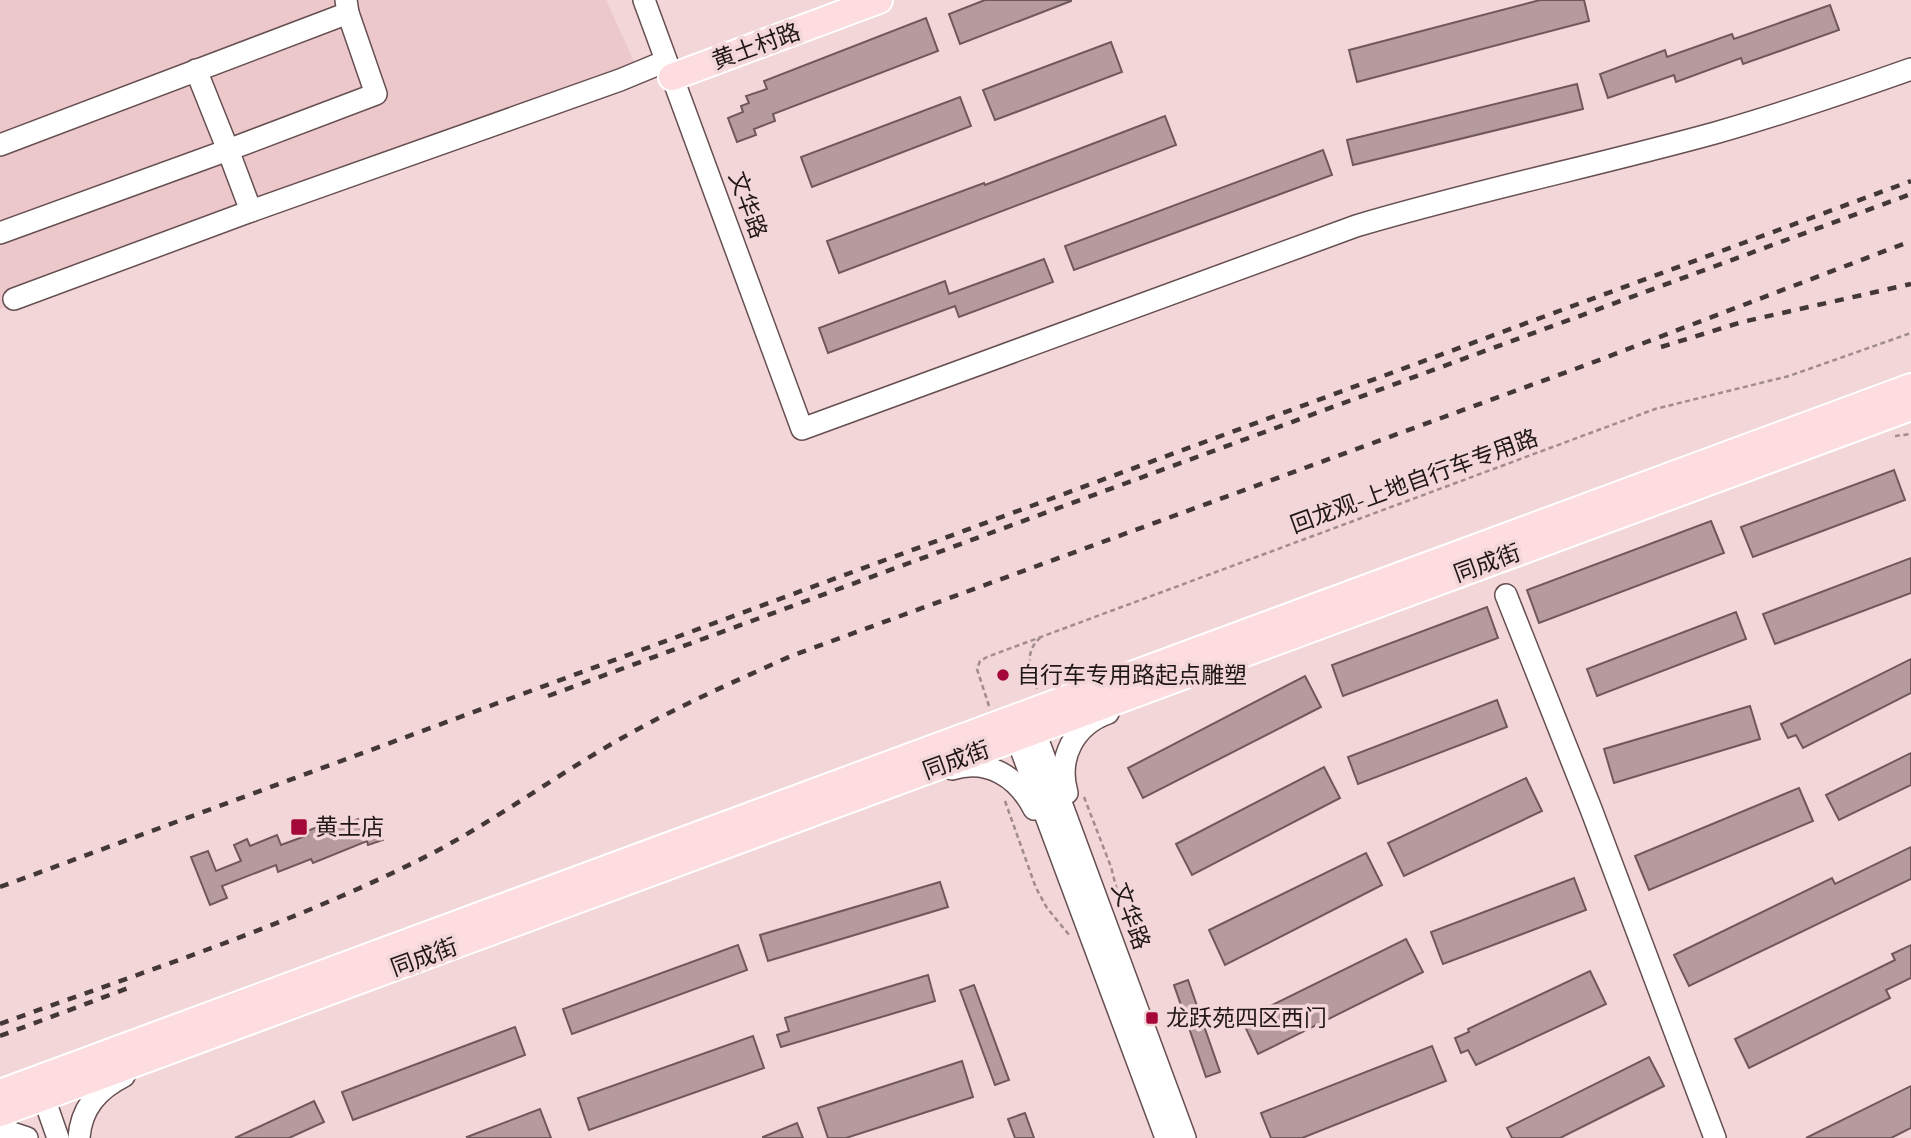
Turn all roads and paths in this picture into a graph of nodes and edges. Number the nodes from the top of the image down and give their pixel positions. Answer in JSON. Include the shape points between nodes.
{"nodes":[{"id":1,"x":643,"y":0,"type":"edge"},
{"id":2,"x":831,"y":0,"type":"edge"},
{"id":3,"x":879,"y":0,"type":"edge"},
{"id":4,"x":347,"y":7,"type":"edge"},
{"id":5,"x":669,"y":69,"type":"junction"},
{"id":6,"x":1911,"y":69,"type":"edge"},
{"id":7,"x":197,"y":70,"type":"junction"},
{"id":8,"x":0,"y":145,"type":"edge"},
{"id":9,"x":228,"y":150,"type":"junction"},
{"id":10,"x":251,"y":211,"type":"junction"},
{"id":11,"x":0,"y":233,"type":"edge"},
{"id":12,"x":14,"y":299,"type":"dead end"},
{"id":13,"x":1911,"y":333,"type":"edge"},
{"id":14,"x":1911,"y":387,"type":"edge"},
{"id":15,"x":1911,"y":407,"type":"edge"},
{"id":16,"x":1911,"y":420,"type":"edge"},
{"id":17,"x":1911,"y":434,"type":"edge"},
{"id":18,"x":1886,"y":439,"type":"dead end"},
{"id":19,"x":1735,"y":472,"type":"junction"},
{"id":20,"x":1506,"y":595,"type":"dead end"},
{"id":21,"x":1049,"y":633,"type":"junction"},
{"id":22,"x":1237,"y":656,"type":"junction"},
{"id":23,"x":1019,"y":716,"type":"junction"},
{"id":24,"x":1081,"y":787,"type":"dead end"},
{"id":25,"x":1004,"y":798,"type":"dead end"},
{"id":26,"x":810,"y":814,"type":"junction"},
{"id":27,"x":1073,"y":890,"type":"junction"},
{"id":28,"x":1122,"y":914,"type":"dead end"},
{"id":29,"x":1073,"y":938,"type":"dead end"},
{"id":30,"x":1115,"y":949,"type":"junction"},
{"id":31,"x":222,"y":1031,"type":"junction"},
{"id":32,"x":40,"y":1088,"type":"junction"},
{"id":33,"x":0,"y":1093,"type":"edge"},
{"id":34,"x":0,"y":1113,"type":"edge"},
{"id":35,"x":0,"y":1129,"type":"edge"},
{"id":36,"x":27,"y":1138,"type":"edge"},
{"id":37,"x":58,"y":1138,"type":"edge"},
{"id":38,"x":79,"y":1138,"type":"edge"},
{"id":39,"x":1166,"y":1138,"type":"edge"},
{"id":40,"x":1185,"y":1138,"type":"edge"},
{"id":41,"x":1715,"y":1138,"type":"edge"}],
"edges":[{"from":1,"to":5,"type":"street","name":"文华路"},
{"from":2,"to":5,"type":"main road","name":"黄土村路"},
{"from":3,"to":5,"type":"main road","name":"黄土村路"},
{"from":4,"to":7,"type":"street"},
{"from":4,"to":9,"type":"street","via":[[376,93]]},
{"from":5,"to":6,"type":"street","name":"文华路","via":[[802,429],[1356,226],[1715,133]]},
{"from":5,"to":10,"type":"street","via":[[620,80]]},
{"from":7,"to":8,"type":"street"},
{"from":7,"to":9,"type":"street"},
{"from":9,"to":10,"type":"street"},
{"from":9,"to":11,"type":"street"},
{"from":10,"to":12,"type":"street"},
{"from":13,"to":21,"type":"path","name":"回龙观-上地自行车专用路","via":[[1789,376],[1655,409]]},
{"from":14,"to":23,"type":"main road","name":"同成街"},
{"from":15,"to":19,"type":"main road","name":"同成街"},
{"from":16,"to":19,"type":"street","via":[[1885,424],[1792,459]]},
{"from":17,"to":18,"type":"path"},
{"from":19,"to":22,"type":"main road","name":"同成街"},
{"from":20,"to":41,"type":"street"},
{"from":21,"to":23,"type":"path","via":[[1038,639],[1030,653],[1031,670]]},
{"from":21,"to":23,"type":"path","name":"回龙观-上地自行车专用路","via":[[980,662],[977,673]]},
{"from":22,"to":23,"type":"main road","name":"同成街"},
{"from":22,"to":30,"type":"street","via":[[1095,719],[1072,741],[1064,768],[1066,791],[1099,882]]},
{"from":23,"to":26,"type":"main road","name":"同成街"},
{"from":23,"to":27,"type":"street","name":"文华路"},
{"from":23,"to":30,"type":"street","name":"文华路"},
{"from":23,"to":32,"type":"main road","name":"同成街"},
{"from":24,"to":28,"type":"path","via":[[1111,867]]},
{"from":25,"to":29,"type":"path","via":[[1036,888]]},
{"from":26,"to":27,"type":"street","via":[[873,798],[958,767],[988,767],[1010,778],[1026,795]]},
{"from":26,"to":31,"type":"main road","name":"同成街"},
{"from":27,"to":39,"type":"street","name":"文华路"},
{"from":30,"to":40,"type":"street","name":"文华路"},
{"from":31,"to":32,"type":"main road","name":"同成街"},
{"from":31,"to":38,"type":"street","via":[[103,1088],[85,1113]]},
{"from":32,"to":33,"type":"main road","name":"同成街"},
{"from":32,"to":34,"type":"main road","name":"同成街"},
{"from":32,"to":37,"type":"street"},
{"from":35,"to":36,"type":"street"}]}
